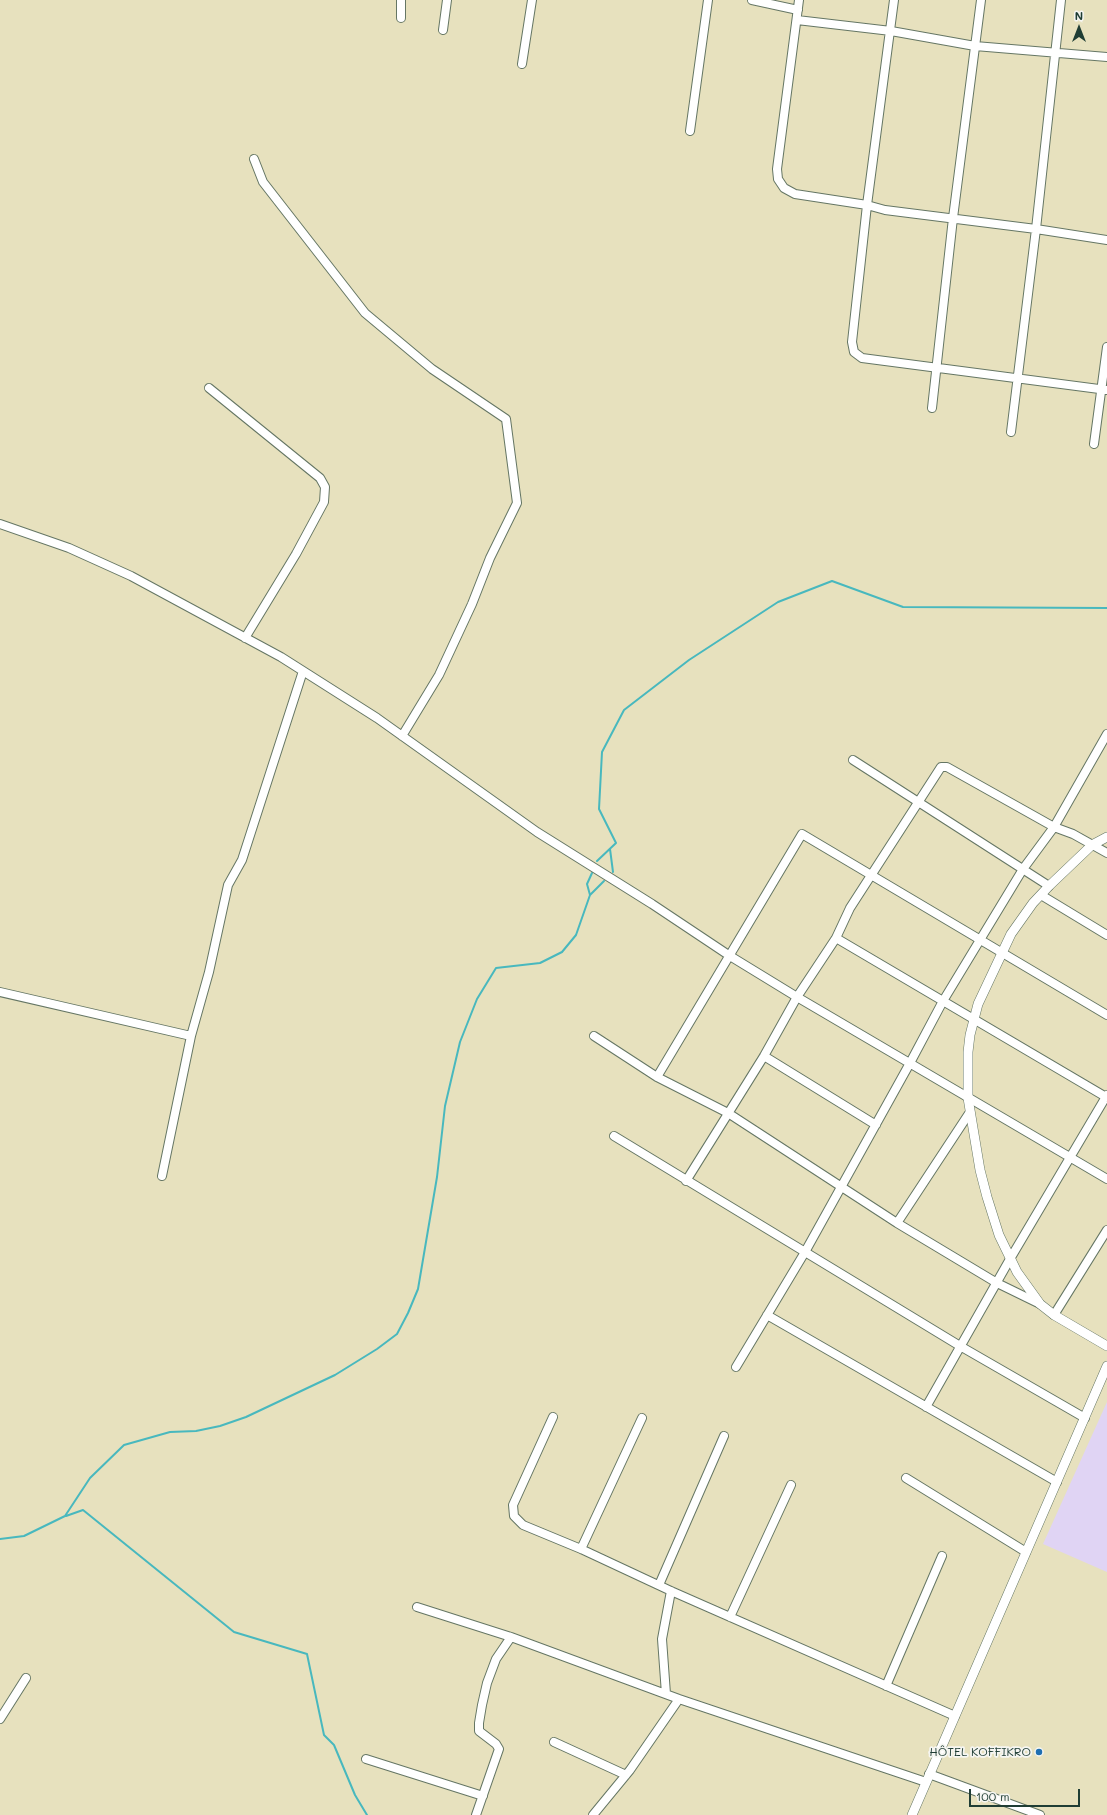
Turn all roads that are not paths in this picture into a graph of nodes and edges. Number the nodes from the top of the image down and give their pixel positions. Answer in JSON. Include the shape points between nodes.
{"nodes":[{"id":1,"x":401,"y":0,"type":"edge"},
{"id":2,"x":447,"y":0,"type":"edge"},
{"id":3,"x":532,"y":0,"type":"edge"},
{"id":4,"x":708,"y":0,"type":"edge"},
{"id":5,"x":752,"y":0,"type":"edge"},
{"id":6,"x":799,"y":0,"type":"edge"},
{"id":7,"x":894,"y":0,"type":"edge"},
{"id":8,"x":981,"y":0,"type":"edge"},
{"id":9,"x":1061,"y":0,"type":"edge"},
{"id":10,"x":798,"y":10,"type":"junction"},
{"id":11,"x":401,"y":18,"type":"dead end"},
{"id":12,"x":797,"y":20,"type":"junction"},
{"id":13,"x":443,"y":30,"type":"dead end"},
{"id":14,"x":891,"y":31,"type":"junction"},
{"id":15,"x":976,"y":46,"type":"junction"},
{"id":16,"x":1056,"y":52,"type":"junction"},
{"id":17,"x":1107,"y":57,"type":"edge"},
{"id":18,"x":522,"y":64,"type":"dead end"},
{"id":19,"x":690,"y":131,"type":"dead end"},
{"id":20,"x":254,"y":159,"type":"dead end"},
{"id":21,"x":867,"y":205,"type":"junction"},
{"id":22,"x":953,"y":218,"type":"junction"},
{"id":23,"x":1036,"y":228,"type":"junction"},
{"id":24,"x":1107,"y":240,"type":"edge"},
{"id":25,"x":1107,"y":347,"type":"edge"},
{"id":26,"x":936,"y":368,"type":"junction"},
{"id":27,"x":1017,"y":379,"type":"junction"},
{"id":28,"x":209,"y":388,"type":"dead end"},
{"id":29,"x":1105,"y":390,"type":"edge"},
{"id":30,"x":932,"y":408,"type":"dead end"},
{"id":31,"x":1011,"y":432,"type":"dead end"},
{"id":32,"x":1094,"y":444,"type":"dead end"},
{"id":33,"x":0,"y":524,"type":"edge"},
{"id":34,"x":245,"y":638,"type":"junction"},
{"id":35,"x":303,"y":671,"type":"junction"},
{"id":36,"x":1107,"y":734,"type":"edge"},
{"id":37,"x":402,"y":736,"type":"junction"},
{"id":38,"x":852,"y":760,"type":"dead end"},
{"id":39,"x":919,"y":803,"type":"junction"},
{"id":40,"x":1054,"y":827,"type":"junction"},
{"id":41,"x":1107,"y":837,"type":"edge"},
{"id":42,"x":1092,"y":845,"type":"junction"},
{"id":43,"x":1107,"y":853,"type":"edge"},
{"id":44,"x":1023,"y":869,"type":"junction"},
{"id":45,"x":871,"y":875,"type":"junction"},
{"id":46,"x":1049,"y":886,"type":"junction"},
{"id":47,"x":1041,"y":895,"type":"junction"},
{"id":48,"x":1107,"y":935,"type":"edge"},
{"id":49,"x":836,"y":938,"type":"junction"},
{"id":50,"x":979,"y":940,"type":"junction"},
{"id":51,"x":1003,"y":952,"type":"junction"},
{"id":52,"x":730,"y":956,"type":"junction"},
{"id":53,"x":0,"y":992,"type":"edge"},
{"id":54,"x":797,"y":997,"type":"junction"},
{"id":55,"x":943,"y":1001,"type":"junction"},
{"id":56,"x":1107,"y":1015,"type":"edge"},
{"id":57,"x":974,"y":1020,"type":"junction"},
{"id":58,"x":191,"y":1036,"type":"junction"},
{"id":59,"x":594,"y":1036,"type":"dead end"},
{"id":60,"x":764,"y":1056,"type":"junction"},
{"id":61,"x":910,"y":1063,"type":"junction"},
{"id":62,"x":657,"y":1077,"type":"junction"},
{"id":63,"x":1106,"y":1096,"type":"edge"},
{"id":64,"x":968,"y":1098,"type":"junction"},
{"id":65,"x":970,"y":1112,"type":"junction"},
{"id":66,"x":728,"y":1113,"type":"junction"},
{"id":67,"x":876,"y":1125,"type":"junction"},
{"id":68,"x":614,"y":1136,"type":"dead end"},
{"id":69,"x":1071,"y":1158,"type":"junction"},
{"id":70,"x":162,"y":1176,"type":"dead end"},
{"id":71,"x":1107,"y":1179,"type":"edge"},
{"id":72,"x":686,"y":1181,"type":"junction"},
{"id":73,"x":840,"y":1187,"type":"junction"},
{"id":74,"x":897,"y":1223,"type":"junction"},
{"id":75,"x":1107,"y":1230,"type":"edge"},
{"id":76,"x":805,"y":1252,"type":"junction"},
{"id":77,"x":1010,"y":1259,"type":"junction"},
{"id":78,"x":997,"y":1283,"type":"junction"},
{"id":79,"x":1040,"y":1304,"type":"junction"},
{"id":80,"x":767,"y":1315,"type":"junction"},
{"id":81,"x":1054,"y":1315,"type":"junction"},
{"id":82,"x":960,"y":1346,"type":"junction"},
{"id":83,"x":1107,"y":1346,"type":"edge"},
{"id":84,"x":1107,"y":1366,"type":"edge"},
{"id":85,"x":736,"y":1367,"type":"dead end"},
{"id":86,"x":926,"y":1407,"type":"junction"},
{"id":87,"x":552,"y":1417,"type":"dead end"},
{"id":88,"x":642,"y":1418,"type":"dead end"},
{"id":89,"x":1085,"y":1418,"type":"junction"},
{"id":90,"x":724,"y":1436,"type":"dead end"},
{"id":91,"x":906,"y":1478,"type":"dead end"},
{"id":92,"x":1057,"y":1482,"type":"junction"},
{"id":93,"x":791,"y":1485,"type":"dead end"},
{"id":94,"x":581,"y":1549,"type":"junction"},
{"id":95,"x":1026,"y":1552,"type":"junction"},
{"id":96,"x":942,"y":1556,"type":"dead end"},
{"id":97,"x":659,"y":1585,"type":"junction"},
{"id":98,"x":672,"y":1591,"type":"junction"},
{"id":99,"x":417,"y":1607,"type":"dead end"},
{"id":100,"x":730,"y":1617,"type":"junction"},
{"id":101,"x":510,"y":1637,"type":"junction"},
{"id":102,"x":26,"y":1678,"type":"dead end"},
{"id":103,"x":886,"y":1686,"type":"junction"},
{"id":104,"x":666,"y":1694,"type":"junction"},
{"id":105,"x":679,"y":1699,"type":"junction"},
{"id":106,"x":955,"y":1716,"type":"junction"},
{"id":107,"x":0,"y":1719,"type":"edge"},
{"id":108,"x":554,"y":1742,"type":"dead end"},
{"id":109,"x":366,"y":1759,"type":"dead end"},
{"id":110,"x":626,"y":1775,"type":"junction"},
{"id":111,"x":928,"y":1778,"type":"junction"},
{"id":112,"x":483,"y":1796,"type":"junction"},
{"id":113,"x":476,"y":1815,"type":"edge"},
{"id":114,"x":593,"y":1815,"type":"edge"},
{"id":115,"x":912,"y":1815,"type":"edge"},
{"id":116,"x":1040,"y":1815,"type":"edge"}],
"edges":[{"from":1,"to":11,"type":"street"},
{"from":2,"to":13,"type":"street"},
{"from":3,"to":18,"type":"street"},
{"from":4,"to":19,"type":"street"},
{"from":5,"to":10,"type":"street"},
{"from":6,"to":10,"type":"street"},
{"from":7,"to":14,"type":"street"},
{"from":8,"to":15,"type":"street"},
{"from":9,"to":16,"type":"street"},
{"from":10,"to":12,"type":"street"},
{"from":12,"to":14,"type":"street"},
{"from":12,"to":21,"type":"street","via":[[777,169],[778,179],[784,188],[794,194]]},
{"from":14,"to":15,"type":"street"},
{"from":14,"to":21,"type":"street"},
{"from":15,"to":16,"type":"street"},
{"from":15,"to":22,"type":"street"},
{"from":16,"to":17,"type":"street"},
{"from":16,"to":23,"type":"street"},
{"from":20,"to":37,"type":"street","via":[[263,182],[365,312],[432,369],[506,419],[517,503],[439,675]]},
{"from":21,"to":22,"type":"street","via":[[885,210]]},
{"from":21,"to":26,"type":"street","via":[[852,342],[854,352],[862,358]]},
{"from":22,"to":23,"type":"street"},
{"from":22,"to":26,"type":"street"},
{"from":23,"to":24,"type":"street"},
{"from":23,"to":27,"type":"street"},
{"from":25,"to":29,"type":"street"},
{"from":26,"to":27,"type":"street"},
{"from":26,"to":30,"type":"street"},
{"from":27,"to":29,"type":"street"},
{"from":27,"to":31,"type":"street"},
{"from":28,"to":34,"type":"street","via":[[320,478],[325,487],[324,502]]},
{"from":29,"to":32,"type":"street"},
{"from":33,"to":34,"type":"street","via":[[69,548],[125,573]]},
{"from":34,"to":35,"type":"street"},
{"from":35,"to":37,"type":"street"},
{"from":35,"to":58,"type":"street","via":[[242,860],[228,885],[209,972]]},
{"from":36,"to":40,"type":"street"},
{"from":37,"to":52,"type":"street","via":[[537,832]]},
{"from":38,"to":39,"type":"street"},
{"from":39,"to":40,"type":"street","via":[[944,766]]},
{"from":39,"to":44,"type":"street"},
{"from":39,"to":45,"type":"street"},
{"from":40,"to":42,"type":"street"},
{"from":40,"to":44,"type":"street"},
{"from":41,"to":42,"type":"street"},
{"from":42,"to":43,"type":"street"},
{"from":42,"to":46,"type":"street"},
{"from":44,"to":46,"type":"street"},
{"from":44,"to":50,"type":"street"},
{"from":45,"to":49,"type":"street","via":[[850,908]]},
{"from":45,"to":50,"type":"street"},
{"from":45,"to":52,"type":"street","via":[[802,834]]},
{"from":46,"to":47,"type":"street"},
{"from":47,"to":48,"type":"street"},
{"from":47,"to":51,"type":"street","via":[[1011,934]]},
{"from":49,"to":54,"type":"street"},
{"from":49,"to":55,"type":"street"},
{"from":50,"to":51,"type":"street"},
{"from":50,"to":55,"type":"street"},
{"from":51,"to":56,"type":"street"},
{"from":51,"to":57,"type":"street","via":[[988,980]]},
{"from":52,"to":54,"type":"street"},
{"from":52,"to":62,"type":"street"},
{"from":53,"to":58,"type":"street"},
{"from":54,"to":60,"type":"street"},
{"from":54,"to":61,"type":"street"},
{"from":55,"to":57,"type":"street"},
{"from":55,"to":61,"type":"street"},
{"from":57,"to":63,"type":"street"},
{"from":57,"to":64,"type":"street","via":[[968,1052]]},
{"from":58,"to":70,"type":"street"},
{"from":59,"to":62,"type":"street"},
{"from":60,"to":66,"type":"street"},
{"from":60,"to":67,"type":"street"},
{"from":61,"to":64,"type":"street"},
{"from":61,"to":67,"type":"street"},
{"from":62,"to":66,"type":"street"},
{"from":63,"to":69,"type":"street"},
{"from":64,"to":65,"type":"street"},
{"from":64,"to":69,"type":"street"},
{"from":65,"to":74,"type":"street"},
{"from":65,"to":77,"type":"street","via":[[987,1197]]},
{"from":66,"to":72,"type":"street"},
{"from":66,"to":73,"type":"street"},
{"from":67,"to":73,"type":"street"},
{"from":68,"to":72,"type":"street"},
{"from":69,"to":71,"type":"street"},
{"from":69,"to":77,"type":"street"},
{"from":72,"to":76,"type":"street"},
{"from":73,"to":74,"type":"street"},
{"from":73,"to":76,"type":"street"},
{"from":74,"to":78,"type":"street"},
{"from":75,"to":81,"type":"street"},
{"from":76,"to":80,"type":"street"},
{"from":76,"to":82,"type":"street"},
{"from":77,"to":78,"type":"street"},
{"from":77,"to":79,"type":"street"},
{"from":78,"to":79,"type":"street"},
{"from":78,"to":82,"type":"street"},
{"from":79,"to":81,"type":"street"},
{"from":80,"to":85,"type":"street"},
{"from":80,"to":86,"type":"street"},
{"from":81,"to":83,"type":"street"},
{"from":82,"to":86,"type":"street"},
{"from":82,"to":89,"type":"street"},
{"from":84,"to":89,"type":"street"},
{"from":86,"to":92,"type":"street"},
{"from":87,"to":94,"type":"street","via":[[513,1505],[514,1516],[523,1525]]},
{"from":88,"to":94,"type":"street"},
{"from":89,"to":92,"type":"street"},
{"from":90,"to":97,"type":"street"},
{"from":91,"to":95,"type":"street"},
{"from":92,"to":95,"type":"street"},
{"from":93,"to":100,"type":"street"},
{"from":94,"to":97,"type":"street"},
{"from":95,"to":106,"type":"street"},
{"from":96,"to":103,"type":"street"},
{"from":97,"to":98,"type":"street"},
{"from":98,"to":100,"type":"street"},
{"from":98,"to":104,"type":"street","via":[[662,1639]]},
{"from":99,"to":101,"type":"street"},
{"from":100,"to":103,"type":"street"},
{"from":101,"to":104,"type":"street"},
{"from":101,"to":112,"type":"street","via":[[496,1659],[487,1683],[480,1717],[479,1731],[499,1749]]},
{"from":102,"to":107,"type":"street"},
{"from":103,"to":106,"type":"street"},
{"from":104,"to":105,"type":"street"},
{"from":105,"to":110,"type":"street"},
{"from":105,"to":111,"type":"street"},
{"from":106,"to":111,"type":"street"},
{"from":108,"to":110,"type":"street"},
{"from":109,"to":112,"type":"street"},
{"from":110,"to":114,"type":"street"},
{"from":111,"to":115,"type":"street"},
{"from":111,"to":116,"type":"street"},
{"from":112,"to":113,"type":"street"}]}
